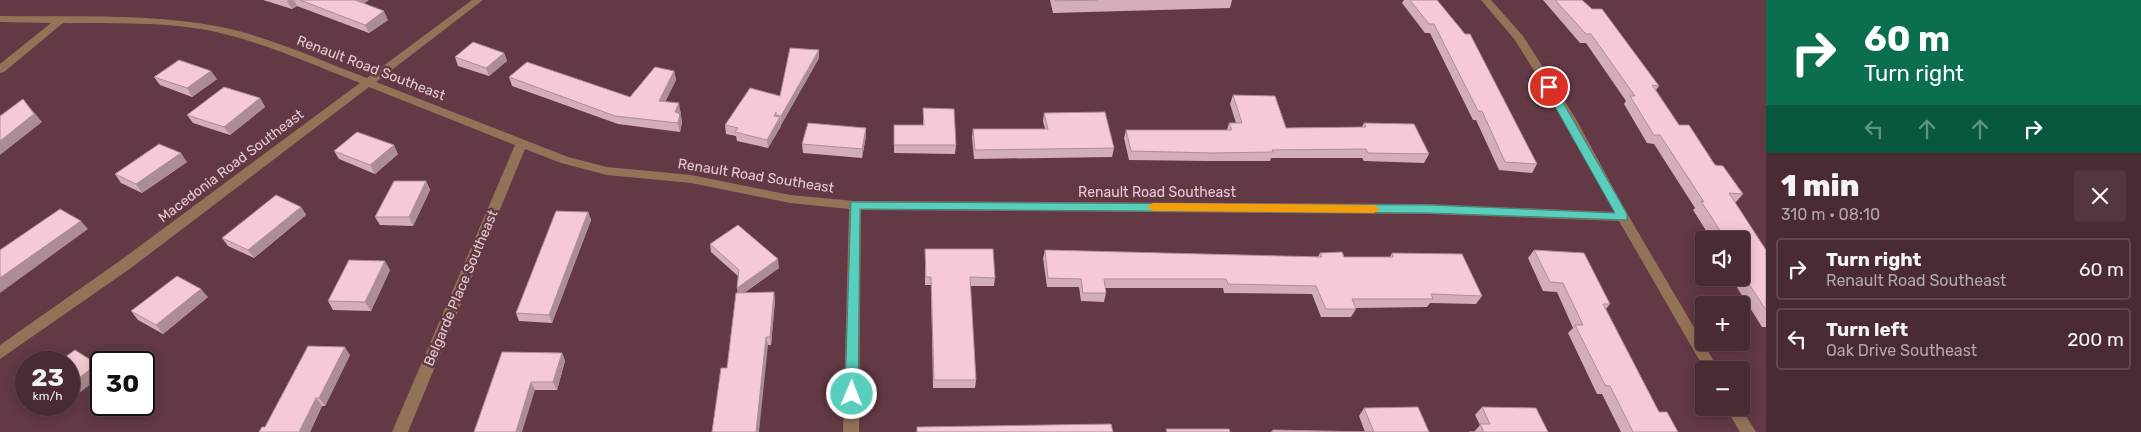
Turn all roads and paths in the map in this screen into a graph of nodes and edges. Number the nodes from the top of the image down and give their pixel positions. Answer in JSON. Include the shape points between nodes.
{"nodes":[{"id":1,"x":478,"y":0,"type":"edge"},
{"id":2,"x":1486,"y":0,"type":"edge"},
{"id":3,"x":0,"y":19,"type":"edge"},
{"id":4,"x":62,"y":19,"type":"junction"},
{"id":5,"x":0,"y":70,"type":"edge"},
{"id":6,"x":367,"y":82,"type":"junction"},
{"id":7,"x":521,"y":143,"type":"junction"},
{"id":8,"x":855,"y":205,"type":"junction"},
{"id":9,"x":1623,"y":217,"type":"junction"},
{"id":10,"x":0,"y":353,"type":"edge"},
{"id":11,"x":1707,"y":361,"type":"edge"},
{"id":12,"x":1739,"y":416,"type":"edge"},
{"id":13,"x":400,"y":432,"type":"edge"},
{"id":14,"x":851,"y":432,"type":"edge"},
{"id":15,"x":1748,"y":432,"type":"edge"}],
"edges":[{"from":1,"to":6,"type":"street","name":"Macedonia Road Southeast"},
{"from":2,"to":9,"type":"street","via":[[1519,38],[1570,120]]},
{"from":3,"to":4,"type":"street","name":"Renault Road Southeast"},
{"from":4,"to":5,"type":"street"},
{"from":4,"to":6,"type":"street","name":"Renault Road Southeast","via":[[149,21],[216,29]]},
{"from":6,"to":7,"type":"street","name":"Renault Road Southeast"},
{"from":6,"to":10,"type":"street","name":"Macedonia Road Southeast","via":[[126,264]]},
{"from":7,"to":8,"type":"street","name":"Renault Road Southeast","via":[[565,160],[608,171],[691,179],[790,199]]},
{"from":7,"to":13,"type":"street","name":"Belgarde Place Southeast"},
{"from":8,"to":9,"type":"street","name":"Renault Road Southeast","via":[[1429,209]]},
{"from":8,"to":14,"type":"street"},
{"from":9,"to":11,"type":"street"},
{"from":12,"to":15,"type":"street"}]}
